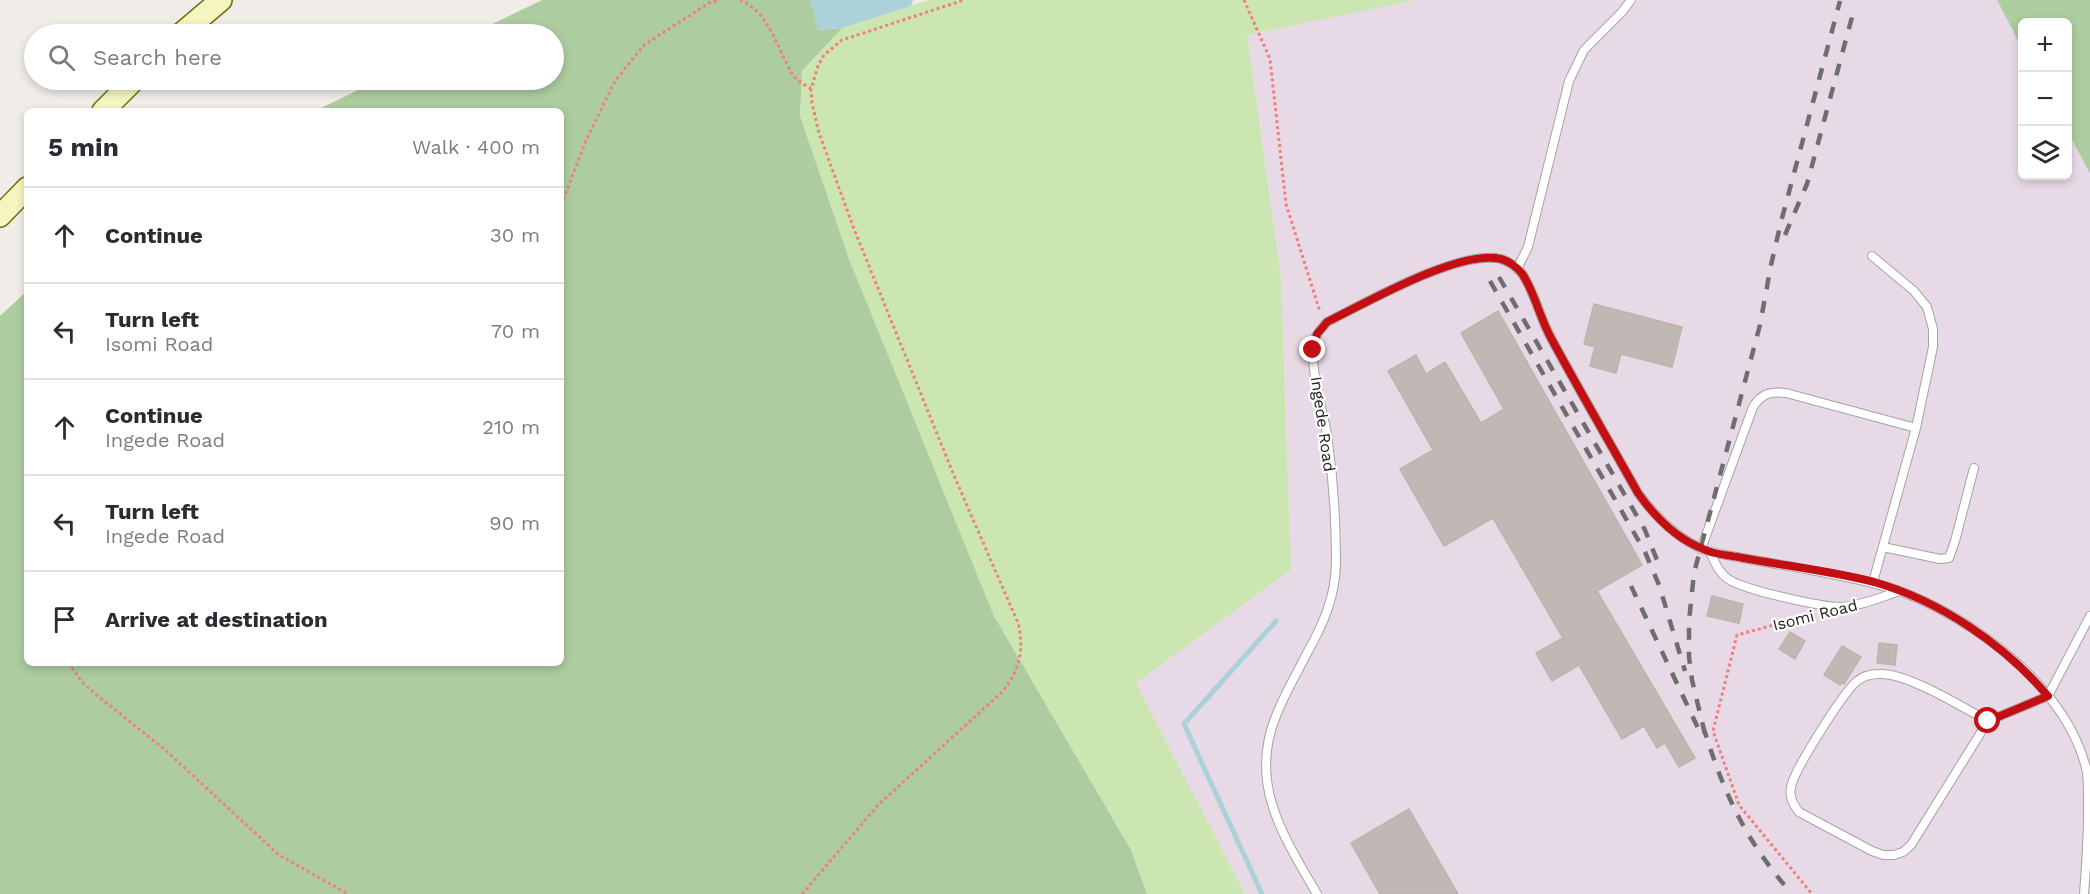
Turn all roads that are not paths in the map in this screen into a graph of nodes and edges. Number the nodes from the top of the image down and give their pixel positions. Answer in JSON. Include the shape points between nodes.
{"nodes":[{"id":1,"x":221,"y":0,"type":"edge"},
{"id":2,"x":1631,"y":0,"type":"edge"},
{"id":3,"x":193,"y":24,"type":"edge"},
{"id":4,"x":124,"y":90,"type":"edge"},
{"id":5,"x":106,"y":108,"type":"edge"},
{"id":6,"x":24,"y":191,"type":"edge"},
{"id":7,"x":0,"y":216,"type":"edge"},
{"id":8,"x":1872,"y":256,"type":"dead end"},
{"id":9,"x":1517,"y":269,"type":"junction"},
{"id":10,"x":1916,"y":428,"type":"junction"},
{"id":11,"x":1974,"y":468,"type":"dead end"},
{"id":12,"x":1883,"y":547,"type":"junction"},
{"id":13,"x":1706,"y":550,"type":"junction"},
{"id":14,"x":1873,"y":582,"type":"junction"},
{"id":15,"x":1900,"y":591,"type":"junction"},
{"id":16,"x":2090,"y":615,"type":"edge"},
{"id":17,"x":2048,"y":696,"type":"junction"},
{"id":18,"x":1988,"y":721,"type":"junction"},
{"id":19,"x":2089,"y":774,"type":"edge"},
{"id":20,"x":1317,"y":894,"type":"edge"},
{"id":21,"x":2084,"y":894,"type":"edge"}],
"edges":[{"from":1,"to":3,"type":"street"},
{"from":2,"to":9,"type":"lane","via":[[1584,50],[1569,81],[1528,247]]},
{"from":4,"to":5,"type":"street"},
{"from":6,"to":7,"type":"street"},
{"from":8,"to":10,"type":"lane","via":[[1914,291],[1926,307],[1933,329],[1933,347]]},
{"from":9,"to":13,"type":"lane","via":[[1638,493],[1666,526]]},
{"from":9,"to":20,"type":"lane","name":"Ingede Road","via":[[1501,259],[1454,264],[1324,325],[1314,340],[1335,524],[1335,582],[1326,615],[1275,717],[1266,756],[1268,795],[1275,815]]},
{"from":10,"to":12,"type":"lane"},
{"from":10,"to":13,"type":"lane","via":[[1786,393],[1763,395],[1753,407]]},
{"from":11,"to":12,"type":"lane","via":[[1949,558]]},
{"from":12,"to":14,"type":"lane"},
{"from":13,"to":14,"type":"lane"},
{"from":13,"to":15,"type":"lane","name":"Isomi Road","via":[[1719,571],[1732,581],[1794,599],[1840,607]]},
{"from":14,"to":15,"type":"lane"},
{"from":15,"to":17,"type":"lane","via":[[1952,616],[1992,644],[2028,672]]},
{"from":16,"to":17,"type":"lane"},
{"from":17,"to":18,"type":"lane"},
{"from":17,"to":19,"type":"lane","via":[[2067,722]]},
{"from":18,"to":18,"type":"lane","via":[[1896,674],[1865,676],[1845,696],[1803,759],[1791,787],[1792,803],[1804,815],[1872,851],[1884,855],[1904,852],[1932,814]]},
{"from":19,"to":21,"type":"lane"}]}
